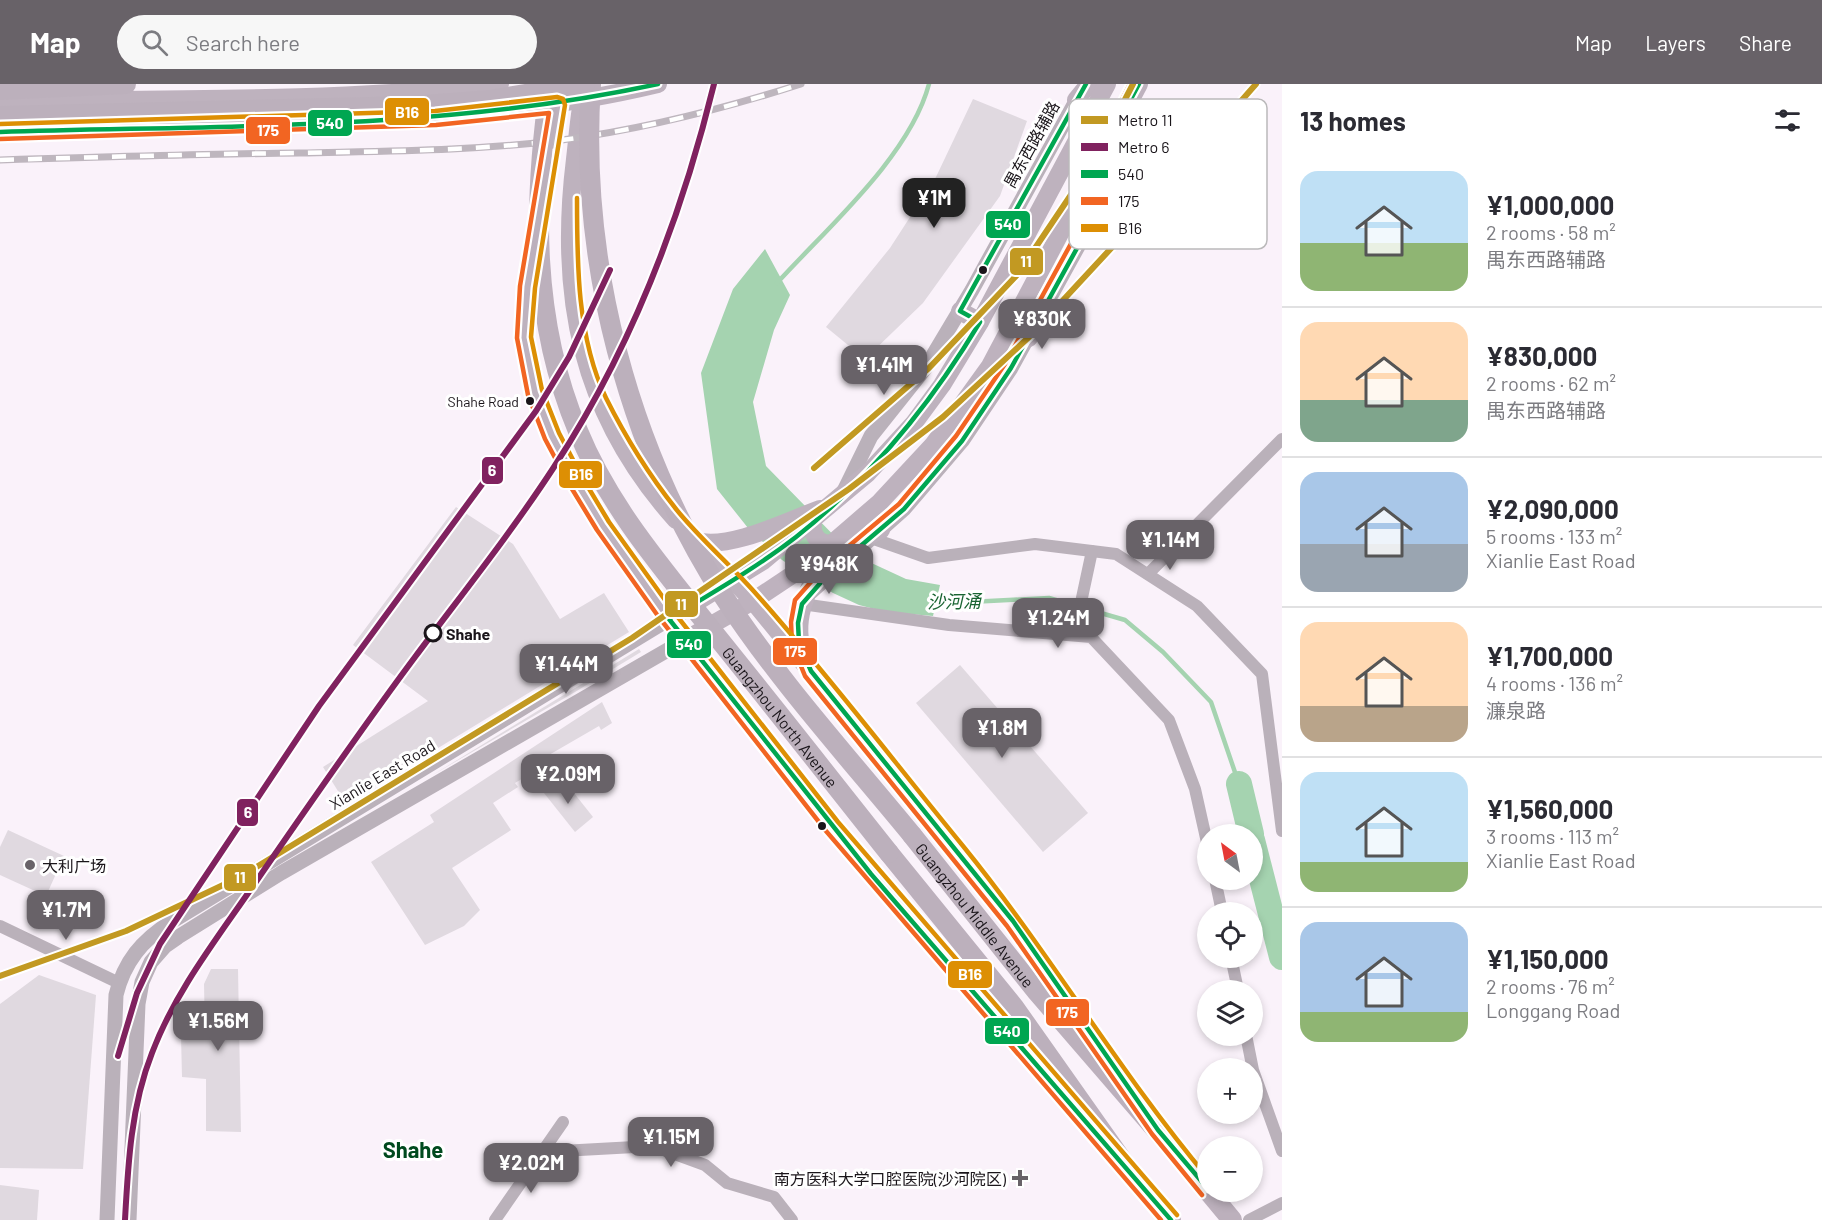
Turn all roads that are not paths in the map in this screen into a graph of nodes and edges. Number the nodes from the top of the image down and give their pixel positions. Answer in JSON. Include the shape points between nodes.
{"nodes":[{"id":1,"x":126,"y":84,"type":"edge"},
{"id":2,"x":395,"y":84,"type":"edge"},
{"id":3,"x":500,"y":84,"type":"edge"},
{"id":4,"x":658,"y":84,"type":"edge"},
{"id":5,"x":1088,"y":84,"type":"edge"},
{"id":6,"x":1102,"y":84,"type":"edge"},
{"id":7,"x":1107,"y":84,"type":"edge"},
{"id":8,"x":1139,"y":84,"type":"edge"},
{"id":9,"x":572,"y":90,"type":"edge"},
{"id":10,"x":0,"y":91,"type":"edge"},
{"id":11,"x":1077,"y":99,"type":"edge"},
{"id":12,"x":1097,"y":99,"type":"edge"},
{"id":13,"x":1099,"y":99,"type":"edge"},
{"id":14,"x":1131,"y":99,"type":"edge"},
{"id":15,"x":0,"y":101,"type":"edge"},
{"id":16,"x":1069,"y":113,"type":"edge"},
{"id":17,"x":0,"y":116,"type":"edge"},
{"id":18,"x":0,"y":132,"type":"edge"},
{"id":19,"x":1069,"y":154,"type":"edge"},
{"id":20,"x":1064,"y":163,"type":"junction"},
{"id":21,"x":1069,"y":165,"type":"edge"},
{"id":22,"x":1049,"y":192,"type":"junction"},
{"id":23,"x":1069,"y":202,"type":"edge"},
{"id":24,"x":1069,"y":217,"type":"edge"},
{"id":25,"x":1077,"y":249,"type":"edge"},
{"id":26,"x":960,"y":311,"type":"junction"},
{"id":27,"x":980,"y":322,"type":"junction"},
{"id":28,"x":1011,"y":328,"type":"junction"},
{"id":29,"x":1029,"y":338,"type":"junction"},
{"id":30,"x":1282,"y":439,"type":"edge"},
{"id":31,"x":837,"y":500,"type":"junction"},
{"id":32,"x":801,"y":523,"type":"junction"},
{"id":33,"x":876,"y":534,"type":"junction"},
{"id":34,"x":696,"y":541,"type":"junction"},
{"id":35,"x":1092,"y":551,"type":"junction"},
{"id":36,"x":829,"y":553,"type":"junction"},
{"id":37,"x":1148,"y":574,"type":"junction"},
{"id":38,"x":733,"y":580,"type":"junction"},
{"id":39,"x":753,"y":601,"type":"junction"},
{"id":40,"x":802,"y":604,"type":"junction"},
{"id":41,"x":669,"y":619,"type":"junction"},
{"id":42,"x":1076,"y":631,"type":"junction"},
{"id":43,"x":685,"y":640,"type":"junction"},
{"id":44,"x":811,"y":671,"type":"junction"},
{"id":45,"x":1276,"y":753,"type":"edge"},
{"id":46,"x":1203,"y":824,"type":"edge"},
{"id":47,"x":340,"y":830,"type":"junction"},
{"id":48,"x":1282,"y":831,"type":"edge"},
{"id":49,"x":912,"y":835,"type":"joint"},
{"id":50,"x":889,"y":853,"type":"joint"},
{"id":51,"x":0,"y":926,"type":"edge"},
{"id":52,"x":119,"y":982,"type":"junction"},
{"id":53,"x":1248,"y":1046,"type":"edge"},
{"id":54,"x":563,"y":1122,"type":"dead end"},
{"id":55,"x":1158,"y":1130,"type":"junction"},
{"id":56,"x":1282,"y":1151,"type":"edge"},
{"id":57,"x":543,"y":1152,"type":"junction"},
{"id":58,"x":1122,"y":1160,"type":"junction"},
{"id":59,"x":1197,"y":1177,"type":"edge"},
{"id":60,"x":1218,"y":1202,"type":"edge"},
{"id":61,"x":1282,"y":1203,"type":"edge"},
{"id":62,"x":107,"y":1220,"type":"edge"},
{"id":63,"x":129,"y":1220,"type":"edge"},
{"id":64,"x":495,"y":1220,"type":"edge"},
{"id":65,"x":792,"y":1220,"type":"edge"},
{"id":66,"x":1171,"y":1220,"type":"edge"},
{"id":67,"x":1232,"y":1220,"type":"edge"},
{"id":68,"x":1249,"y":1220,"type":"edge"}],
"edges":[{"from":1,"to":10,"type":"highway"},
{"from":2,"to":10,"type":"main road"},
{"from":3,"to":15,"type":"main road","via":[[355,95]]},
{"from":4,"to":9,"type":"main road"},
{"from":5,"to":11,"type":"main road"},
{"from":6,"to":12,"type":"main road"},
{"from":7,"to":13,"type":"main road"},
{"from":8,"to":14,"type":"main road"},
{"from":9,"to":17,"type":"highway","bridge":true,"via":[[412,106]]},
{"from":9,"to":18,"type":"main road","via":[[436,118]]},
{"from":9,"to":34,"type":"main road","via":[[567,238],[580,340],[598,398],[621,442],[655,494]]},
{"from":9,"to":41,"type":"main road","via":[[526,298],[524,328],[531,377],[551,433],[568,464],[617,545]]},
{"from":9,"to":49,"type":"highway","name":"Guangzhou North Avenue","bridge":true,"via":[[591,169],[601,272],[619,358],[654,460],[689,537],[741,621]]},
{"from":9,"to":50,"type":"highway","name":"Guangzhou North Avenue","bridge":true,"via":[[539,173],[540,271],[553,352],[578,432],[602,480],[644,544]]},
{"from":16,"to":26,"type":"street","name":"禺东西路辅路"},
{"from":19,"to":20,"type":"main road"},
{"from":20,"to":21,"type":"main road"},
{"from":20,"to":22,"type":"main road"},
{"from":22,"to":23,"type":"main road"},
{"from":22,"to":27,"type":"main road"},
{"from":24,"to":28,"type":"main road"},
{"from":25,"to":29,"type":"street"},
{"from":26,"to":27,"type":"main road"},
{"from":26,"to":31,"type":"street","name":"禺东西路辅路","via":[[926,367],[871,436]]},
{"from":27,"to":31,"type":"main road","via":[[942,386],[914,423]]},
{"from":28,"to":29,"type":"main road"},
{"from":28,"to":36,"type":"main road","via":[[984,375],[933,445]]},
{"from":29,"to":33,"type":"street","via":[[962,441],[904,509]]},
{"from":30,"to":37,"type":"street"},
{"from":31,"to":32,"type":"main road"},
{"from":32,"to":34,"type":"main road","via":[[718,543]]},
{"from":32,"to":36,"type":"main road","via":[[826,544]]},
{"from":32,"to":38,"type":"main road","via":[[764,561]]},
{"from":33,"to":35,"type":"street","via":[[928,558],[1035,544]]},
{"from":33,"to":36,"type":"main road"},
{"from":33,"to":36,"type":"street","via":[[851,555]]},
{"from":34,"to":38,"type":"main road"},
{"from":35,"to":37,"type":"street","via":[[1116,554]]},
{"from":35,"to":42,"type":"street"},
{"from":36,"to":39,"type":"main road"},
{"from":36,"to":40,"type":"main road"},
{"from":37,"to":45,"type":"street","via":[[1197,606],[1262,674]]},
{"from":38,"to":39,"type":"main road"},
{"from":38,"to":41,"type":"main road"},
{"from":39,"to":43,"type":"main road"},
{"from":39,"to":44,"type":"main road"},
{"from":40,"to":42,"type":"street","via":[[950,625]]},
{"from":40,"to":44,"type":"main road","via":[[799,643]]},
{"from":41,"to":43,"type":"main road","name":"Guangzhou Middle Avenue"},
{"from":41,"to":47,"type":"street","name":"Xianlie East Road"},
{"from":42,"to":46,"type":"street","via":[[1091,637],[1169,720],[1195,789]]},
{"from":43,"to":47,"type":"street","name":"Xianlie East Road"},
{"from":43,"to":58,"type":"main road","name":"Guangzhou Middle Avenue","via":[[899,907]]},
{"from":44,"to":55,"type":"main road","name":"Guangzhou Middle Avenue","via":[[1001,906]]},
{"from":45,"to":48,"type":"street"},
{"from":47,"to":52,"type":"street","name":"Xianlie East Road","via":[[160,929],[137,949]]},
{"from":47,"to":63,"type":"street","name":"Xianlie East Road","via":[[165,946],[146,971],[138,1004]]},
{"from":49,"to":55,"type":"highway","name":"Guangzhou Middle Avenue","via":[[1037,992]]},
{"from":50,"to":58,"type":"highway","name":"Guangzhou Middle Avenue","via":[[1014,1008]]},
{"from":51,"to":52,"type":"street"},
{"from":52,"to":62,"type":"street","name":"Xianlie East Road"},
{"from":53,"to":56,"type":"street"},
{"from":54,"to":57,"type":"street"},
{"from":55,"to":59,"type":"highway","name":"Guangzhou Middle Avenue"},
{"from":57,"to":64,"type":"street"},
{"from":57,"to":65,"type":"street","via":[[653,1146],[705,1165],[727,1183],[774,1197]]},
{"from":58,"to":66,"type":"highway","name":"Guangzhou Middle Avenue"},
{"from":60,"to":67,"type":"highway","name":"Guangzhou Middle Avenue"},
{"from":61,"to":68,"type":"street"}]}
